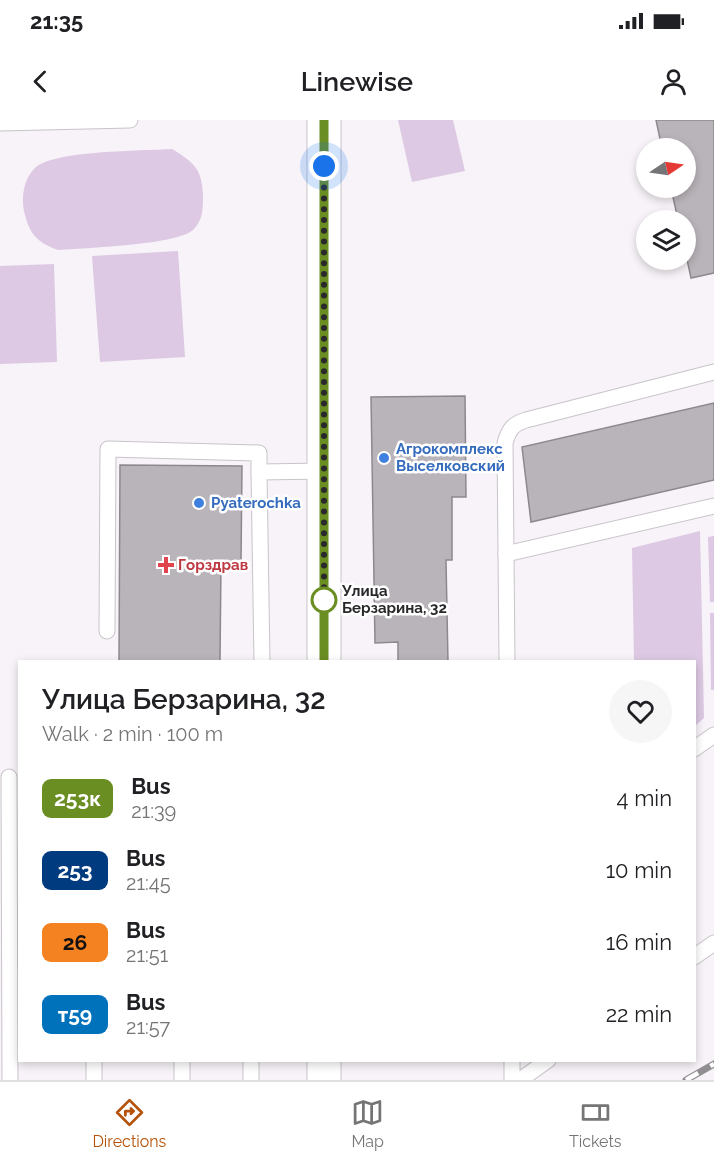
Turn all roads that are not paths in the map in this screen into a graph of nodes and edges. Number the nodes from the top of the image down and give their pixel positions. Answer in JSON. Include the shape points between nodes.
{"nodes":[{"id":1,"x":130,"y":120,"type":"edge"},
{"id":2,"x":324,"y":120,"type":"edge"},
{"id":3,"x":0,"y":123,"type":"edge"},
{"id":4,"x":714,"y":372,"type":"edge"},
{"id":5,"x":324,"y":471,"type":"junction"},
{"id":6,"x":259,"y":472,"type":"junction"},
{"id":7,"x":714,"y":506,"type":"edge"},
{"id":8,"x":506,"y":554,"type":"junction"},
{"id":9,"x":107,"y":631,"type":"dead end"},
{"id":10,"x":262,"y":660,"type":"edge"},
{"id":11,"x":324,"y":660,"type":"edge"},
{"id":12,"x":507,"y":660,"type":"edge"},
{"id":13,"x":714,"y":735,"type":"edge"},
{"id":14,"x":696,"y":748,"type":"edge"},
{"id":15,"x":9,"y":777,"type":"dead end"},
{"id":16,"x":714,"y":943,"type":"edge"},
{"id":17,"x":696,"y":956,"type":"edge"},
{"id":18,"x":94,"y":1062,"type":"edge"},
{"id":19,"x":182,"y":1062,"type":"edge"},
{"id":20,"x":250,"y":1062,"type":"edge"},
{"id":21,"x":324,"y":1062,"type":"edge"},
{"id":22,"x":512,"y":1062,"type":"edge"},
{"id":23,"x":545,"y":1062,"type":"edge"},
{"id":24,"x":10,"y":1080,"type":"edge"},
{"id":25,"x":94,"y":1080,"type":"edge"},
{"id":26,"x":182,"y":1080,"type":"edge"},
{"id":27,"x":251,"y":1080,"type":"edge"},
{"id":28,"x":324,"y":1080,"type":"edge"},
{"id":29,"x":512,"y":1080,"type":"edge"},
{"id":30,"x":520,"y":1080,"type":"edge"}],
"edges":[{"from":1,"to":3,"type":"lane"},
{"from":2,"to":5,"type":"street"},
{"from":4,"to":8,"type":"lane","via":[[516,423],[508,430],[505,443]]},
{"from":5,"to":6,"type":"lane"},
{"from":5,"to":11,"type":"street"},
{"from":6,"to":9,"type":"lane","via":[[259,453],[108,449]]},
{"from":6,"to":10,"type":"lane"},
{"from":7,"to":8,"type":"lane"},
{"from":8,"to":12,"type":"lane"},
{"from":13,"to":14,"type":"lane"},
{"from":15,"to":24,"type":"lane"},
{"from":16,"to":17,"type":"lane"},
{"from":18,"to":25,"type":"lane"},
{"from":19,"to":26,"type":"lane"},
{"from":20,"to":27,"type":"lane"},
{"from":21,"to":28,"type":"street"},
{"from":22,"to":29,"type":"lane"},
{"from":23,"to":30,"type":"lane"}]}
